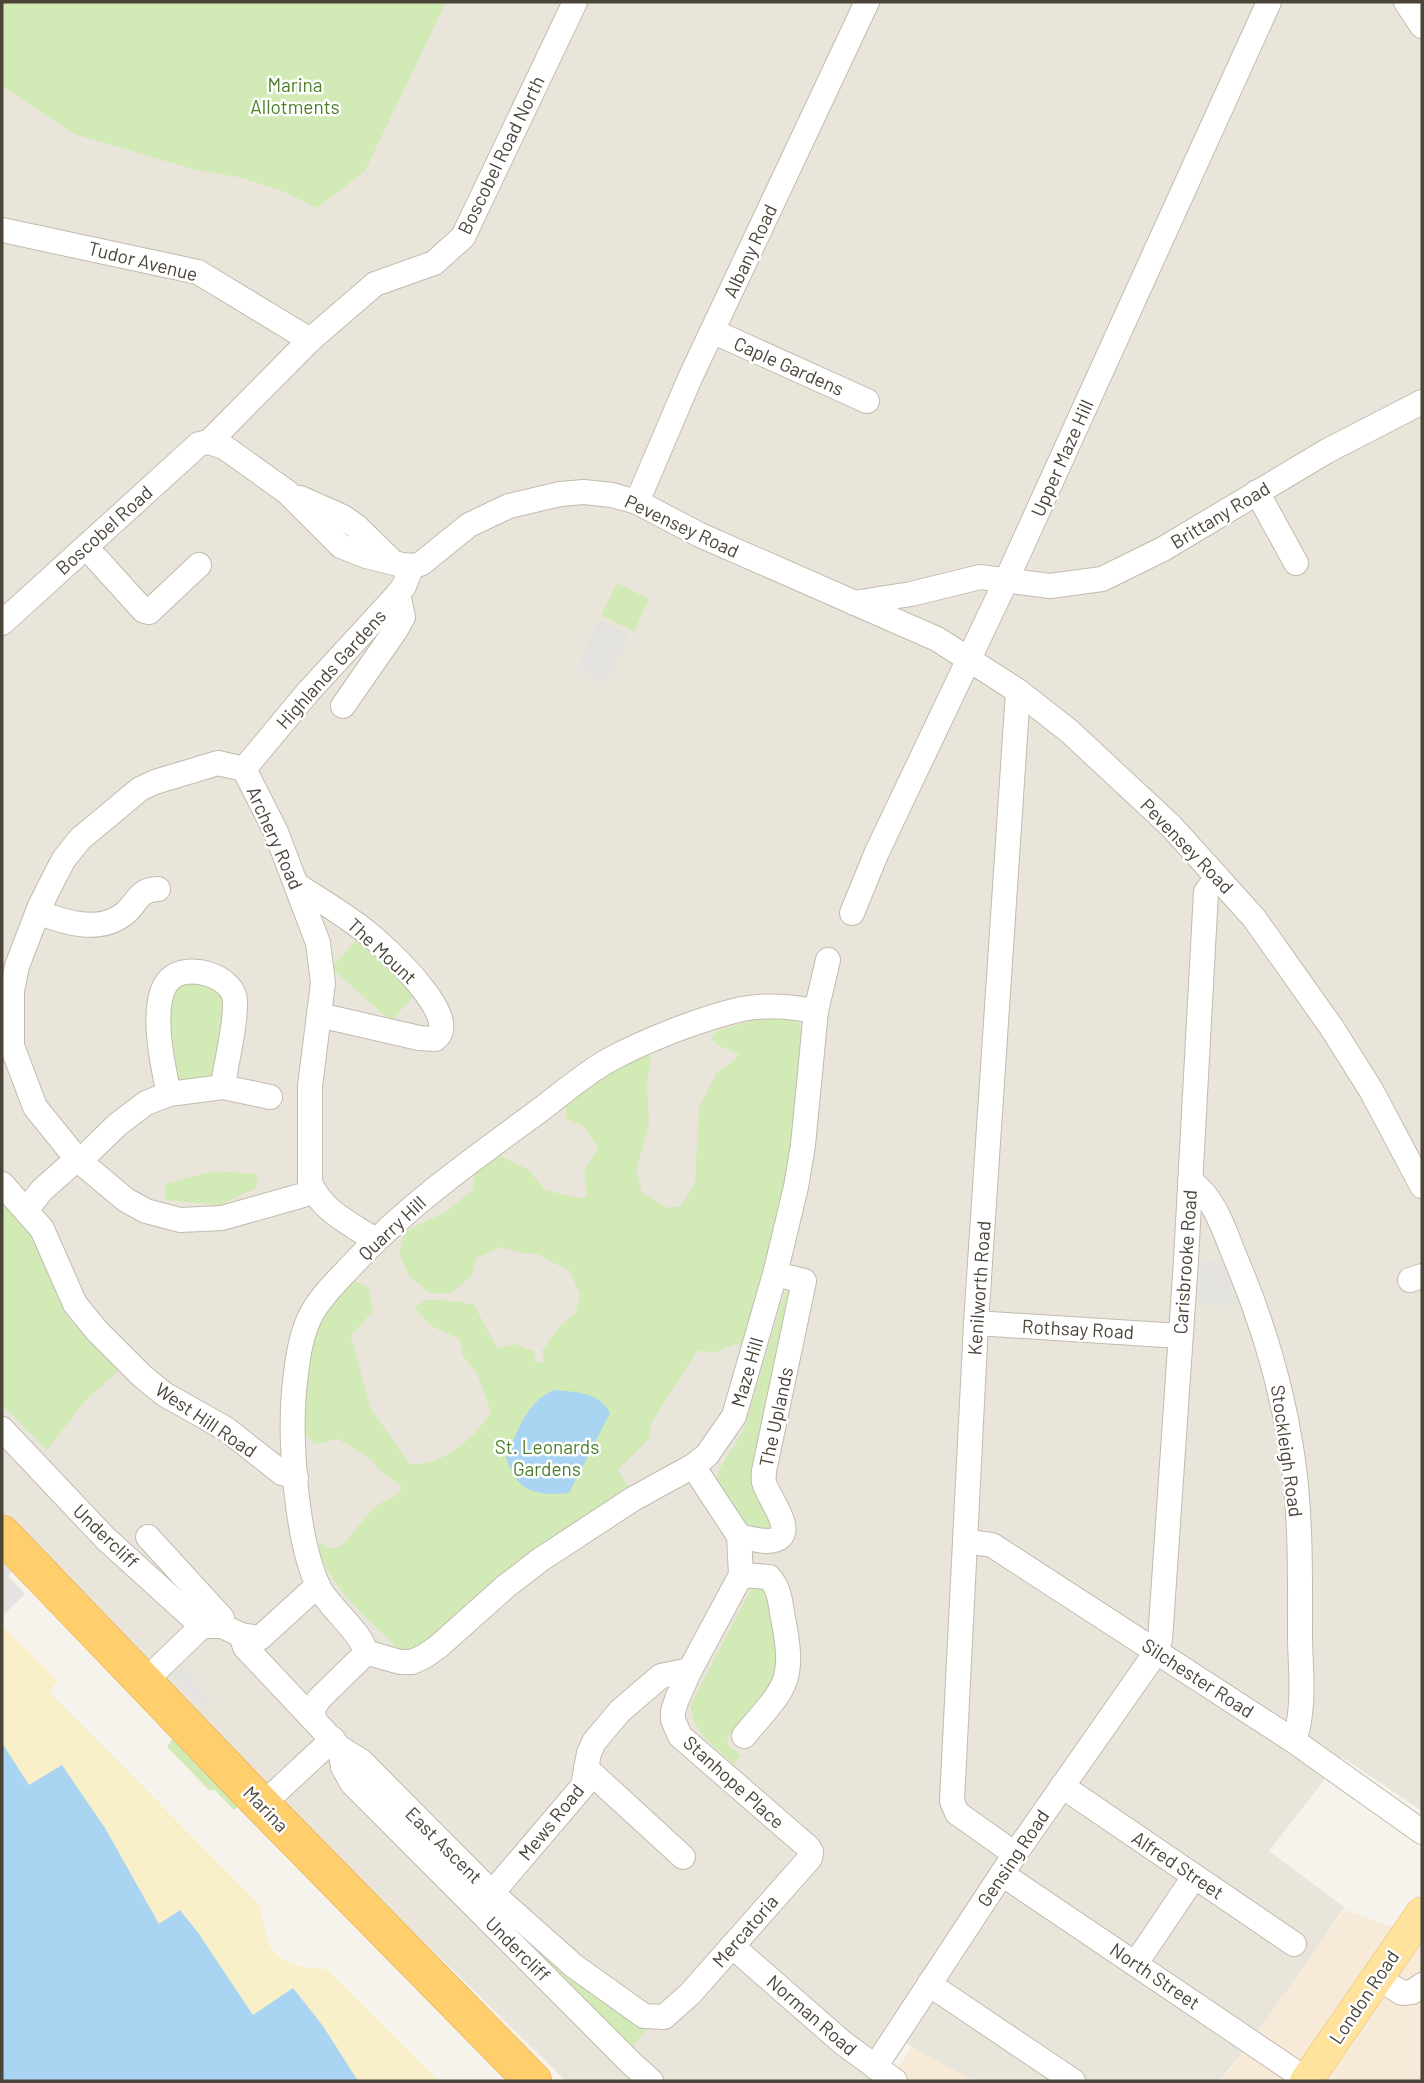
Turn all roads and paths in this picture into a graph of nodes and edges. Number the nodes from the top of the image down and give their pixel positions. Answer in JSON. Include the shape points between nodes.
{"nodes":[{"id":1,"x":575,"y":2,"type":"edge"},
{"id":2,"x":867,"y":2,"type":"edge"},
{"id":3,"x":1269,"y":2,"type":"edge"},
{"id":4,"x":1406,"y":2,"type":"edge"},
{"id":5,"x":1422,"y":26,"type":"edge"},
{"id":6,"x":2,"y":230,"type":"edge"},
{"id":7,"x":712,"y":331,"type":"junction"},
{"id":8,"x":310,"y":340,"type":"junction"},
{"id":9,"x":867,"y":401,"type":"dead end"},
{"id":10,"x":1422,"y":402,"type":"edge"},
{"id":11,"x":209,"y":442,"type":"junction"},
{"id":12,"x":1257,"y":492,"type":"junction"},
{"id":13,"x":637,"y":502,"type":"junction"},
{"id":14,"x":86,"y":547,"type":"junction"},
{"id":15,"x":1296,"y":563,"type":"dead end"},
{"id":16,"x":199,"y":565,"type":"dead end"},
{"id":17,"x":403,"y":565,"type":"junction"},
{"id":18,"x":1006,"y":581,"type":"junction"},
{"id":19,"x":398,"y":594,"type":"junction"},
{"id":20,"x":854,"y":603,"type":"junction"},
{"id":21,"x":2,"y":623,"type":"edge"},
{"id":22,"x":969,"y":660,"type":"junction"},
{"id":23,"x":1018,"y":691,"type":"junction"},
{"id":24,"x":343,"y":706,"type":"dead end"},
{"id":25,"x":244,"y":769,"type":"junction"},
{"id":26,"x":1217,"y":877,"type":"junction"},
{"id":27,"x":298,"y":886,"type":"junction"},
{"id":28,"x":158,"y":889,"type":"dead end"},
{"id":29,"x":38,"y":912,"type":"junction"},
{"id":30,"x":852,"y":913,"type":"dead end"},
{"id":31,"x":828,"y":960,"type":"dead end"},
{"id":32,"x":816,"y":1011,"type":"junction"},
{"id":33,"x":319,"y":1015,"type":"junction"},
{"id":34,"x":223,"y":1087,"type":"junction"},
{"id":35,"x":169,"y":1094,"type":"junction"},
{"id":36,"x":270,"y":1097,"type":"dead end"},
{"id":37,"x":1414,"y":1149,"type":"edge"},
{"id":38,"x":78,"y":1160,"type":"junction"},
{"id":39,"x":1190,"y":1181,"type":"junction"},
{"id":40,"x":2,"y":1184,"type":"edge"},
{"id":41,"x":1422,"y":1186,"type":"edge"},
{"id":42,"x":314,"y":1192,"type":"junction"},
{"id":43,"x":26,"y":1210,"type":"junction"},
{"id":44,"x":375,"y":1240,"type":"junction"},
{"id":45,"x":775,"y":1274,"type":"junction"},
{"id":46,"x":976,"y":1323,"type":"junction"},
{"id":47,"x":1180,"y":1336,"type":"junction"},
{"id":48,"x":2,"y":1429,"type":"edge"},
{"id":49,"x":693,"y":1466,"type":"junction"},
{"id":50,"x":296,"y":1477,"type":"junction"},
{"id":51,"x":2,"y":1534,"type":"edge"},
{"id":52,"x":739,"y":1536,"type":"junction"},
{"id":53,"x":148,"y":1537,"type":"dead end"},
{"id":54,"x":965,"y":1541,"type":"junction"},
{"id":55,"x":741,"y":1575,"type":"junction"},
{"id":56,"x":318,"y":1585,"type":"junction"},
{"id":57,"x":222,"y":1629,"type":"junction"},
{"id":58,"x":1155,"y":1651,"type":"junction"},
{"id":59,"x":365,"y":1652,"type":"junction"},
{"id":60,"x":690,"y":1670,"type":"junction"},
{"id":61,"x":145,"y":1681,"type":"junction"},
{"id":62,"x":314,"y":1719,"type":"junction"},
{"id":63,"x":744,"y":1736,"type":"dead end"},
{"id":64,"x":1294,"y":1741,"type":"junction"},
{"id":65,"x":337,"y":1743,"type":"junction"},
{"id":66,"x":586,"y":1768,"type":"junction"},
{"id":67,"x":1062,"y":1786,"type":"junction"},
{"id":68,"x":262,"y":1805,"type":"junction"},
{"id":69,"x":1422,"y":1832,"type":"edge"},
{"id":70,"x":808,"y":1847,"type":"joint"},
{"id":71,"x":683,"y":1857,"type":"dead end"},
{"id":72,"x":1009,"y":1864,"type":"junction"},
{"id":73,"x":1194,"y":1877,"type":"junction"},
{"id":74,"x":492,"y":1893,"type":"junction"},
{"id":75,"x":1422,"y":1913,"type":"edge"},
{"id":76,"x":1294,"y":1944,"type":"dead end"},
{"id":77,"x":732,"y":1946,"type":"junction"},
{"id":78,"x":1136,"y":1964,"type":"junction"},
{"id":79,"x":1378,"y":1978,"type":"junction"},
{"id":80,"x":929,"y":1984,"type":"junction"},
{"id":81,"x":1422,"y":1985,"type":"edge"},
{"id":82,"x":672,"y":2012,"type":"joint"},
{"id":83,"x":875,"y":2067,"type":"junction"},
{"id":84,"x":533,"y":2081,"type":"edge"},
{"id":85,"x":651,"y":2081,"type":"edge"},
{"id":86,"x":895,"y":2081,"type":"edge"},
{"id":87,"x":1073,"y":2081,"type":"edge"},
{"id":88,"x":1307,"y":2081,"type":"edge"}],
"edges":[{"from":1,"to":8,"type":"street","name":"Boscobel Road North","via":[[463,237],[434,263],[375,284]]},
{"from":2,"to":7,"type":"street","name":"Albany Road"},
{"from":3,"to":18,"type":"street","name":"Upper Maze Hill"},
{"from":4,"to":5,"type":"street"},
{"from":6,"to":8,"type":"street","name":"Tudor Avenue","via":[[198,272]]},
{"from":7,"to":9,"type":"street","name":"Caple Gardens"},
{"from":7,"to":13,"type":"street","name":"Albany Road"},
{"from":8,"to":11,"type":"street","name":"Boscobel Road North"},
{"from":10,"to":12,"type":"street","name":"Brittany Road"},
{"from":11,"to":14,"type":"street","name":"Boscobel Road","via":[[190,450]]},
{"from":11,"to":17,"type":"street","via":[[224,447],[287,492],[343,517]]},
{"from":12,"to":15,"type":"street"},
{"from":12,"to":18,"type":"street","name":"Brittany Road","via":[[1163,549],[1102,579],[1050,586]]},
{"from":13,"to":17,"type":"street","name":"Pevensey Road","via":[[584,492],[534,499],[469,524],[422,562]]},
{"from":13,"to":20,"type":"street","name":"Pevensey Road"},
{"from":14,"to":16,"type":"street","via":[[149,612]]},
{"from":14,"to":21,"type":"street","name":"Boscobel Road"},
{"from":17,"to":19,"type":"street","name":"Highlands Gardens"},
{"from":18,"to":20,"type":"street","via":[[980,578]]},
{"from":18,"to":22,"type":"street","name":"Upper Maze Hill"},
{"from":19,"to":24,"type":"street","via":[[399,624]]},
{"from":19,"to":25,"type":"street","name":"Highlands Gardens"},
{"from":20,"to":22,"type":"street","name":"Pevensey Road","via":[[937,639]]},
{"from":22,"to":23,"type":"street","name":"Pevensey Road"},
{"from":22,"to":30,"type":"street","name":"Upper Maze Hill"},
{"from":23,"to":26,"type":"street","name":"Pevensey Road","via":[[1146,802]]},
{"from":23,"to":46,"type":"street","name":"Kenilworth Road"},
{"from":25,"to":27,"type":"street","name":"Archery Road"},
{"from":25,"to":29,"type":"street","name":"Archery Road","via":[[218,763],[140,789],[80,839],[64,859]]},
{"from":26,"to":37,"type":"street","name":"Pevensey Road","via":[[1295,974]]},
{"from":26,"to":39,"type":"street","name":"Carisbrooke Road","via":[[1206,892]]},
{"from":27,"to":33,"type":"street","name":"Archery Road","via":[[318,943],[323,983]]},
{"from":27,"to":33,"type":"street","name":"The Mount","via":[[332,906],[404,966],[431,1000],[443,1029],[435,1040]]},
{"from":28,"to":29,"type":"street","via":[[141,894],[125,914],[95,924],[80,925]]},
{"from":29,"to":38,"type":"street","name":"Archery Road","via":[[12,991],[12,1046],[35,1107]]},
{"from":31,"to":32,"type":"street","name":"Maze Hill"},
{"from":32,"to":44,"type":"street","name":"Quarry Hill","via":[[785,1006],[744,1009],[693,1023],[608,1060],[463,1165]]},
{"from":32,"to":45,"type":"street","name":"Maze Hill","via":[[803,1145]]},
{"from":33,"to":42,"type":"street","name":"Archery Road","via":[[309,1098]]},
{"from":34,"to":35,"type":"street"},
{"from":34,"to":35,"type":"street","via":[[235,999],[229,985],[188,971],[169,980],[159,1012],[159,1041]]},
{"from":34,"to":36,"type":"street"},
{"from":35,"to":38,"type":"street","via":[[136,1111]]},
{"from":37,"to":41,"type":"street","name":"Pevensey Road"},
{"from":38,"to":42,"type":"street","name":"Archery Road","via":[[126,1200],[180,1220],[222,1218]]},
{"from":38,"to":43,"type":"street"},
{"from":39,"to":47,"type":"street","name":"Carisbrooke Road"},
{"from":39,"to":64,"type":"street","name":"Stockleigh Road","via":[[1217,1214],[1241,1270],[1275,1369],[1286,1417],[1300,1551],[1301,1714]]},
{"from":40,"to":43,"type":"street","name":"West Hill Road"},
{"from":42,"to":44,"type":"street","via":[[328,1210]]},
{"from":43,"to":50,"type":"street","name":"West Hill Road","via":[[42,1229],[75,1304],[142,1376],[226,1429],[282,1473]]},
{"from":44,"to":50,"type":"street","name":"Quarry Hill","via":[[312,1313],[302,1340],[295,1376]]},
{"from":45,"to":49,"type":"street","name":"Maze Hill","via":[[734,1416],[708,1454]]},
{"from":45,"to":52,"type":"street","name":"The Uplands","via":[[804,1281],[764,1471],[764,1483],[783,1528],[776,1539],[768,1541]]},
{"from":46,"to":47,"type":"street","name":"Rothsay Road"},
{"from":46,"to":54,"type":"street","name":"Kenilworth Road"},
{"from":47,"to":58,"type":"street","name":"Carisbrooke Road","via":[[1160,1640]]},
{"from":48,"to":57,"type":"street","name":"Undercliff","via":[[106,1539]]},
{"from":49,"to":52,"type":"street"},
{"from":49,"to":59,"type":"street","name":"Maze Hill","via":[[551,1552],[425,1656],[400,1662]]},
{"from":50,"to":56,"type":"street","name":"Quarry Hill","via":[[304,1540]]},
{"from":51,"to":61,"type":"highway","name":"Marina"},
{"from":52,"to":55,"type":"street"},
{"from":53,"to":57,"type":"street","via":[[222,1618]]},
{"from":54,"to":58,"type":"street","name":"Silchester Road","via":[[992,1545]]},
{"from":54,"to":72,"type":"street","name":"Kenilworth Road","via":[[953,1801],[957,1813]]},
{"from":55,"to":60,"type":"street","name":"Stanhope Place"},
{"from":55,"to":63,"type":"street","via":[[769,1577],[778,1586],[790,1654],[781,1692]]},
{"from":56,"to":57,"type":"street","via":[[260,1638]]},
{"from":56,"to":59,"type":"street","name":"Quarry Hill","via":[[362,1640]]},
{"from":57,"to":61,"type":"street"},
{"from":57,"to":62,"type":"street","name":"East Ascent"},
{"from":58,"to":64,"type":"street","name":"Silchester Road"},
{"from":58,"to":67,"type":"street","name":"Gensing Road"},
{"from":59,"to":62,"type":"street","via":[[320,1698],[313,1708]]},
{"from":60,"to":66,"type":"street","name":"Mews Road","via":[[661,1676],[633,1698],[594,1742]]},
{"from":60,"to":70,"type":"street","name":"Stanhope Place","via":[[673,1711],[680,1737]]},
{"from":61,"to":68,"type":"highway","name":"Marina"},
{"from":62,"to":65,"type":"street","name":"East Ascent"},
{"from":64,"to":69,"type":"street","name":"Silchester Road"},
{"from":65,"to":68,"type":"street"},
{"from":65,"to":74,"type":"street","name":"East Ascent"},
{"from":65,"to":85,"type":"street","name":"Undercliff","via":[[352,1783]]},
{"from":66,"to":71,"type":"street"},
{"from":66,"to":74,"type":"street","name":"Mews Road","via":[[583,1786]]},
{"from":67,"to":72,"type":"street","name":"Gensing Road"},
{"from":67,"to":73,"type":"street","name":"Alfred Street"},
{"from":68,"to":84,"type":"highway","name":"Marina"},
{"from":70,"to":77,"type":"street","name":"Mercatoria","via":[[810,1858]]},
{"from":72,"to":78,"type":"street","name":"North Street"},
{"from":72,"to":80,"type":"street","name":"Gensing Road"},
{"from":73,"to":76,"type":"street","name":"Alfred Street"},
{"from":73,"to":78,"type":"street"},
{"from":74,"to":82,"type":"street","name":"East Ascent","via":[[574,1966],[644,2017],[664,2017]]},
{"from":75,"to":79,"type":"main road","name":"London Road"},
{"from":77,"to":82,"type":"street","name":"Mercatoria"},
{"from":77,"to":83,"type":"street","name":"Norman Road"},
{"from":78,"to":88,"type":"street","name":"North Street"},
{"from":79,"to":81,"type":"street","via":[[1402,1993]]},
{"from":79,"to":88,"type":"main road","name":"London Road"},
{"from":80,"to":83,"type":"street","name":"Gensing Road"},
{"from":80,"to":87,"type":"street"},
{"from":83,"to":86,"type":"street","name":"Norman Road"}]}
